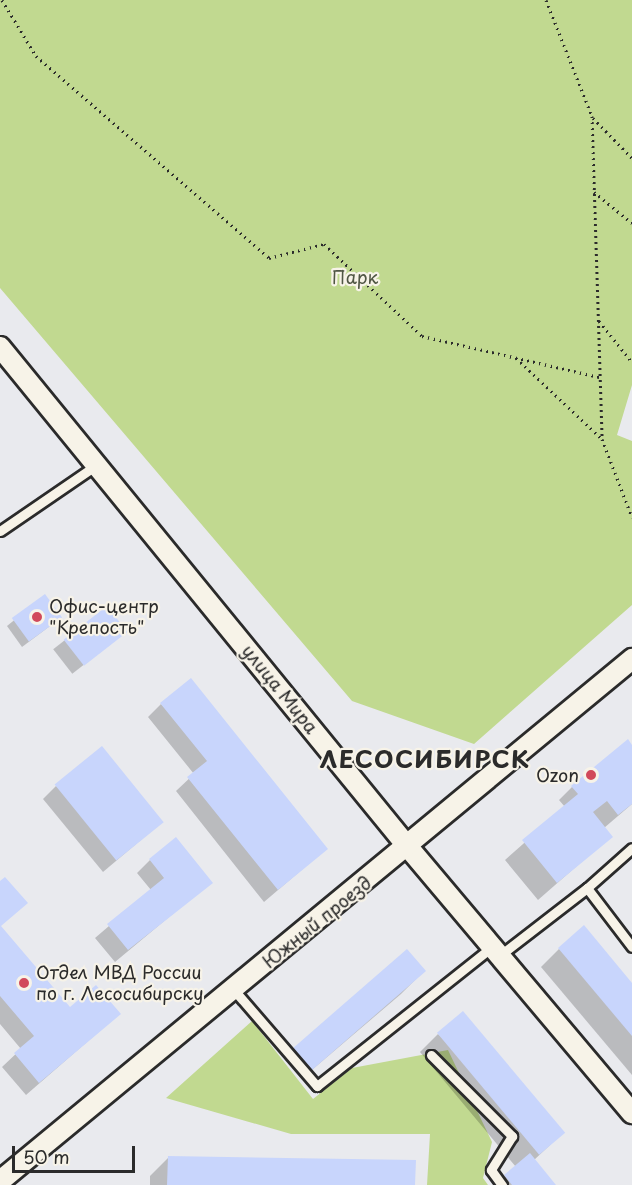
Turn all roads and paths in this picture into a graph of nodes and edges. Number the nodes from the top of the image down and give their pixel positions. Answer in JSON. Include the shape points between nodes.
{"nodes":[{"id":1,"x":2,"y":0,"type":"edge"},
{"id":2,"x":546,"y":0,"type":"edge"},
{"id":3,"x":592,"y":116,"type":"junction"},
{"id":4,"x":632,"y":158,"type":"edge"},
{"id":5,"x":594,"y":192,"type":"junction"},
{"id":6,"x":632,"y":223,"type":"edge"},
{"id":7,"x":598,"y":320,"type":"junction"},
{"id":8,"x":0,"y":347,"type":"edge"},
{"id":9,"x":515,"y":357,"type":"junction"},
{"id":10,"x":632,"y":362,"type":"edge"},
{"id":11,"x":600,"y":377,"type":"junction"},
{"id":12,"x":602,"y":440,"type":"junction"},
{"id":13,"x":98,"y":464,"type":"junction"},
{"id":14,"x":632,"y":517,"type":"edge"},
{"id":15,"x":0,"y":531,"type":"edge"},
{"id":16,"x":632,"y":659,"type":"edge"},
{"id":17,"x":408,"y":847,"type":"junction"},
{"id":18,"x":632,"y":848,"type":"edge"},
{"id":19,"x":587,"y":888,"type":"junction"},
{"id":20,"x":632,"y":947,"type":"edge"},
{"id":21,"x":496,"y":951,"type":"junction"},
{"id":22,"x":234,"y":990,"type":"junction"},
{"id":23,"x":431,"y":1055,"type":"dead end"},
{"id":24,"x":632,"y":1113,"type":"edge"},
{"id":25,"x":0,"y":1181,"type":"edge"},
{"id":26,"x":502,"y":1185,"type":"edge"}],
"edges":[{"from":1,"to":9,"type":"path","via":[[36,56],[269,258],[324,244],[422,336]]},
{"from":2,"to":3,"type":"path"},
{"from":3,"to":4,"type":"path"},
{"from":3,"to":5,"type":"path"},
{"from":5,"to":6,"type":"path"},
{"from":5,"to":7,"type":"path"},
{"from":7,"to":10,"type":"path"},
{"from":7,"to":11,"type":"path"},
{"from":8,"to":13,"type":"street","name":"улица Мира"},
{"from":9,"to":11,"type":"path"},
{"from":9,"to":12,"type":"path"},
{"from":11,"to":12,"type":"path"},
{"from":12,"to":14,"type":"path"},
{"from":13,"to":15,"type":"lane"},
{"from":13,"to":17,"type":"street","name":"улица Мира"},
{"from":16,"to":17,"type":"street","name":"Южный проезд"},
{"from":17,"to":21,"type":"street","name":"улица Мира"},
{"from":17,"to":22,"type":"street","name":"Южный проезд"},
{"from":18,"to":19,"type":"lane"},
{"from":19,"to":20,"type":"lane"},
{"from":19,"to":21,"type":"lane"},
{"from":21,"to":22,"type":"lane","via":[[317,1086]]},
{"from":21,"to":24,"type":"street","name":"улица Мира"},
{"from":22,"to":25,"type":"street","name":"Южный проезд"},
{"from":23,"to":26,"type":"lane","via":[[512,1136],[491,1170]]}]}
